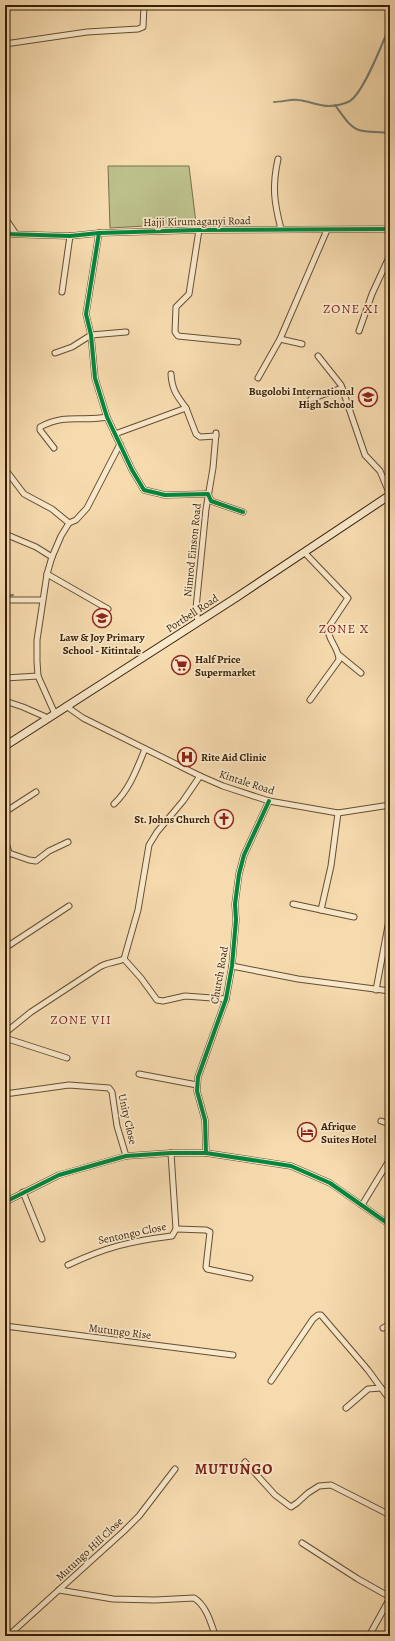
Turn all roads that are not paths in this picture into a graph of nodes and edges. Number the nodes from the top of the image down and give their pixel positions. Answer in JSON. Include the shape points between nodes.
{"nodes":[{"id":1,"x":144,"y":5,"type":"edge"},
{"id":2,"x":5,"y":44,"type":"edge"},
{"id":3,"x":278,"y":159,"type":"dead end"},
{"id":4,"x":5,"y":218,"type":"edge"},
{"id":5,"x":281,"y":229,"type":"junction"},
{"id":6,"x":390,"y":229,"type":"edge"},
{"id":7,"x":199,"y":230,"type":"junction"},
{"id":8,"x":327,"y":230,"type":"junction"},
{"id":9,"x":99,"y":233,"type":"junction"},
{"id":10,"x":5,"y":234,"type":"edge"},
{"id":11,"x":16,"y":234,"type":"junction"},
{"id":12,"x":70,"y":236,"type":"junction"},
{"id":13,"x":390,"y":255,"type":"edge"},
{"id":14,"x":62,"y":292,"type":"dead end"},
{"id":15,"x":359,"y":331,"type":"dead end"},
{"id":16,"x":126,"y":332,"type":"dead end"},
{"id":17,"x":91,"y":336,"type":"junction"},
{"id":18,"x":280,"y":338,"type":"junction"},
{"id":19,"x":238,"y":342,"type":"dead end"},
{"id":20,"x":302,"y":344,"type":"dead end"},
{"id":21,"x":55,"y":353,"type":"dead end"},
{"id":22,"x":318,"y":356,"type":"dead end"},
{"id":23,"x":171,"y":374,"type":"dead end"},
{"id":24,"x":258,"y":378,"type":"dead end"},
{"id":25,"x":342,"y":388,"type":"junction"},
{"id":26,"x":311,"y":399,"type":"dead end"},
{"id":27,"x":186,"y":408,"type":"junction"},
{"id":28,"x":107,"y":417,"type":"junction"},
{"id":29,"x":115,"y":434,"type":"junction"},
{"id":30,"x":120,"y":444,"type":"junction"},
{"id":31,"x":54,"y":448,"type":"dead end"},
{"id":32,"x":5,"y":469,"type":"edge"},
{"id":33,"x":208,"y":494,"type":"junction"},
{"id":34,"x":390,"y":495,"type":"edge"},
{"id":35,"x":243,"y":512,"type":"dead end"},
{"id":36,"x":69,"y":522,"type":"junction"},
{"id":37,"x":5,"y":534,"type":"edge"},
{"id":38,"x":304,"y":552,"type":"junction"},
{"id":39,"x":52,"y":556,"type":"junction"},
{"id":40,"x":47,"y":574,"type":"junction"},
{"id":41,"x":5,"y":600,"type":"edge"},
{"id":42,"x":42,"y":600,"type":"junction"},
{"id":43,"x":108,"y":609,"type":"dead end"},
{"id":44,"x":198,"y":622,"type":"junction"},
{"id":45,"x":339,"y":655,"type":"junction"},
{"id":46,"x":361,"y":673,"type":"dead end"},
{"id":47,"x":38,"y":676,"type":"junction"},
{"id":48,"x":5,"y":678,"type":"edge"},
{"id":49,"x":310,"y":700,"type":"dead end"},
{"id":50,"x":5,"y":702,"type":"edge"},
{"id":51,"x":66,"y":706,"type":"junction"},
{"id":52,"x":55,"y":714,"type":"junction"},
{"id":53,"x":48,"y":718,"type":"junction"},
{"id":54,"x":5,"y":746,"type":"edge"},
{"id":55,"x":145,"y":749,"type":"junction"},
{"id":56,"x":200,"y":776,"type":"junction"},
{"id":57,"x":36,"y":792,"type":"dead end"},
{"id":58,"x":268,"y":801,"type":"junction"},
{"id":59,"x":114,"y":804,"type":"dead end"},
{"id":60,"x":390,"y":804,"type":"edge"},
{"id":61,"x":5,"y":812,"type":"edge"},
{"id":62,"x":338,"y":813,"type":"junction"},
{"id":63,"x":5,"y":840,"type":"edge"},
{"id":64,"x":68,"y":842,"type":"dead end"},
{"id":65,"x":9,"y":853,"type":"junction"},
{"id":66,"x":5,"y":861,"type":"edge"},
{"id":67,"x":293,"y":904,"type":"dead end"},
{"id":68,"x":69,"y":906,"type":"dead end"},
{"id":69,"x":321,"y":910,"type":"junction"},
{"id":70,"x":390,"y":915,"type":"edge"},
{"id":71,"x":354,"y":917,"type":"dead end"},
{"id":72,"x":5,"y":948,"type":"edge"},
{"id":73,"x":124,"y":959,"type":"junction"},
{"id":74,"x":232,"y":966,"type":"junction"},
{"id":75,"x":376,"y":990,"type":"junction"},
{"id":76,"x":390,"y":991,"type":"edge"},
{"id":77,"x":226,"y":999,"type":"junction"},
{"id":78,"x":5,"y":1033,"type":"edge"},
{"id":79,"x":5,"y":1038,"type":"edge"},
{"id":80,"x":67,"y":1058,"type":"dead end"},
{"id":81,"x":139,"y":1074,"type":"dead end"},
{"id":82,"x":197,"y":1085,"type":"junction"},
{"id":83,"x":5,"y":1094,"type":"edge"},
{"id":84,"x":381,"y":1121,"type":"dead end"},
{"id":85,"x":390,"y":1124,"type":"edge"},
{"id":86,"x":171,"y":1153,"type":"junction"},
{"id":87,"x":206,"y":1153,"type":"junction"},
{"id":88,"x":126,"y":1156,"type":"junction"},
{"id":89,"x":390,"y":1159,"type":"edge"},
{"id":90,"x":23,"y":1192,"type":"junction"},
{"id":91,"x":5,"y":1202,"type":"edge"},
{"id":92,"x":362,"y":1205,"type":"junction"},
{"id":93,"x":390,"y":1225,"type":"edge"},
{"id":94,"x":176,"y":1229,"type":"junction"},
{"id":95,"x":42,"y":1239,"type":"dead end"},
{"id":96,"x":68,"y":1265,"type":"dead end"},
{"id":97,"x":250,"y":1278,"type":"dead end"},
{"id":98,"x":390,"y":1324,"type":"edge"},
{"id":99,"x":5,"y":1326,"type":"edge"},
{"id":100,"x":383,"y":1328,"type":"dead end"},
{"id":101,"x":233,"y":1355,"type":"dead end"},
{"id":102,"x":271,"y":1381,"type":"dead end"},
{"id":103,"x":381,"y":1388,"type":"junction"},
{"id":104,"x":390,"y":1400,"type":"edge"},
{"id":105,"x":346,"y":1408,"type":"dead end"},
{"id":106,"x":245,"y":1462,"type":"dead end"},
{"id":107,"x":175,"y":1469,"type":"dead end"},
{"id":108,"x":390,"y":1515,"type":"edge"},
{"id":109,"x":302,"y":1543,"type":"dead end"},
{"id":110,"x":59,"y":1590,"type":"junction"},
{"id":111,"x":390,"y":1598,"type":"edge"},
{"id":112,"x":215,"y":1635,"type":"dead end"},
{"id":113,"x":8,"y":1636,"type":"edge"},
{"id":114,"x":369,"y":1636,"type":"edge"}],
"edges":[{"from":1,"to":2,"type":"street","via":[[143,27],[138,29],[87,32]]},
{"from":3,"to":5,"type":"street","via":[[274,199]]},
{"from":4,"to":11,"type":"street"},
{"from":5,"to":7,"type":"street","name":"Hajji Kirumaganyi Road"},
{"from":5,"to":8,"type":"street","name":"Hajji Kirumaganyi Road"},
{"from":6,"to":8,"type":"street","name":"Hajji Kirumaganyi Road"},
{"from":7,"to":9,"type":"street","name":"Hajji Kirumaganyi Road"},
{"from":7,"to":19,"type":"street","via":[[189,294],[176,307],[175,332],[178,336]]},
{"from":8,"to":18,"type":"street"},
{"from":9,"to":12,"type":"street","name":"Hajji Kirumaganyi Road"},
{"from":9,"to":17,"type":"street","via":[[86,314]]},
{"from":10,"to":11,"type":"street","name":"Hajji Kirumaganyi Road"},
{"from":11,"to":12,"type":"street","name":"Hajji Kirumaganyi Road"},
{"from":12,"to":14,"type":"street"},
{"from":13,"to":15,"type":"street"},
{"from":16,"to":17,"type":"street"},
{"from":17,"to":21,"type":"street"},
{"from":17,"to":28,"type":"street","via":[[96,378]]},
{"from":18,"to":20,"type":"street"},
{"from":18,"to":24,"type":"street"},
{"from":22,"to":25,"type":"street"},
{"from":23,"to":27,"type":"street","via":[[175,394]]},
{"from":25,"to":26,"type":"street"},
{"from":25,"to":34,"type":"street","via":[[365,455],[380,471]]},
{"from":27,"to":29,"type":"street"},
{"from":27,"to":33,"type":"street","name":"Nimrod Einson Road","via":[[196,434],[200,437],[216,435],[214,468]]},
{"from":28,"to":29,"type":"street"},
{"from":28,"to":31,"type":"street","via":[[60,419],[40,427]]},
{"from":29,"to":30,"type":"street"},
{"from":30,"to":33,"type":"street","via":[[144,490],[165,495]]},
{"from":30,"to":36,"type":"street","via":[[87,508],[76,520]]},
{"from":32,"to":36,"type":"street","via":[[24,494]]},
{"from":33,"to":35,"type":"street","via":[[211,502]]},
{"from":33,"to":44,"type":"street","name":"Nimrod Einson Road","via":[[196,608]]},
{"from":34,"to":38,"type":"main road","name":"Portbell Road"},
{"from":36,"to":39,"type":"street"},
{"from":37,"to":39,"type":"street"},
{"from":38,"to":44,"type":"main road","name":"Portbell Road"},
{"from":38,"to":45,"type":"street","via":[[348,598],[328,628]]},
{"from":39,"to":40,"type":"street"},
{"from":40,"to":42,"type":"street"},
{"from":40,"to":43,"type":"street"},
{"from":41,"to":42,"type":"street"},
{"from":42,"to":47,"type":"street","via":[[37,640]]},
{"from":44,"to":51,"type":"main road","name":"Portbell Road"},
{"from":45,"to":46,"type":"street"},
{"from":45,"to":49,"type":"street","via":[[339,660]]},
{"from":47,"to":48,"type":"street"},
{"from":47,"to":52,"type":"street"},
{"from":50,"to":53,"type":"street"},
{"from":51,"to":52,"type":"main road","name":"Portbell Road"},
{"from":51,"to":55,"type":"street","name":"Kintale Road","via":[[83,718]]},
{"from":52,"to":53,"type":"main road","name":"Portbell Road"},
{"from":53,"to":54,"type":"main road","name":"Portbell Road"},
{"from":55,"to":56,"type":"street","name":"Kintale Road"},
{"from":55,"to":59,"type":"street","via":[[129,785]]},
{"from":56,"to":58,"type":"street","name":"Kintale Road"},
{"from":56,"to":73,"type":"street","via":[[149,845],[138,910]]},
{"from":57,"to":61,"type":"street"},
{"from":58,"to":62,"type":"street","name":"Kintale Road"},
{"from":58,"to":74,"type":"street","name":"Church Road","via":[[244,855],[239,874]]},
{"from":60,"to":62,"type":"street","name":"Kintale Road"},
{"from":62,"to":69,"type":"street","via":[[331,866]]},
{"from":63,"to":65,"type":"street"},
{"from":64,"to":65,"type":"street","via":[[36,861]]},
{"from":65,"to":66,"type":"street"},
{"from":67,"to":69,"type":"street"},
{"from":68,"to":72,"type":"street"},
{"from":69,"to":71,"type":"street"},
{"from":70,"to":75,"type":"street"},
{"from":73,"to":77,"type":"street","via":[[157,1000],[185,996]]},
{"from":73,"to":78,"type":"street","via":[[104,964],[31,1012]]},
{"from":74,"to":75,"type":"street"},
{"from":74,"to":77,"type":"street","name":"Church Road"},
{"from":75,"to":76,"type":"street"},
{"from":77,"to":82,"type":"street","name":"Church Road"},
{"from":79,"to":80,"type":"street"},
{"from":81,"to":82,"type":"street"},
{"from":82,"to":87,"type":"street","name":"Church Road","via":[[205,1120]]},
{"from":83,"to":88,"type":"street","name":"Unity Close","via":[[69,1085],[110,1088]]},
{"from":84,"to":85,"type":"street"},
{"from":86,"to":87,"type":"street"},
{"from":86,"to":88,"type":"street"},
{"from":86,"to":94,"type":"street","name":"Sentongo Close"},
{"from":87,"to":92,"type":"street","via":[[291,1166],[323,1179]]},
{"from":88,"to":90,"type":"street","via":[[59,1175]]},
{"from":89,"to":92,"type":"street"},
{"from":90,"to":91,"type":"street"},
{"from":90,"to":95,"type":"street"},
{"from":92,"to":93,"type":"street"},
{"from":94,"to":96,"type":"street","name":"Sentongo Close","via":[[172,1236],[114,1246],[94,1252]]},
{"from":94,"to":97,"type":"street","name":"Sentongo Close","via":[[210,1232],[206,1267]]},
{"from":98,"to":100,"type":"street"},
{"from":99,"to":101,"type":"street","name":"Mutungo Rise"},
{"from":102,"to":103,"type":"street","via":[[313,1319],[321,1315]]},
{"from":103,"to":104,"type":"street"},
{"from":103,"to":105,"type":"street","via":[[368,1389]]},
{"from":106,"to":108,"type":"street","via":[[275,1495],[290,1507],[319,1486],[331,1485]]},
{"from":107,"to":110,"type":"street","name":"Mutungo Hill Close","via":[[124,1531]]},
{"from":109,"to":111,"type":"street"},
{"from":110,"to":112,"type":"street","via":[[113,1599],[194,1598],[199,1600]]},
{"from":110,"to":113,"type":"street","name":"Mutungo Hill Close"},
{"from":111,"to":114,"type":"street"}]}
